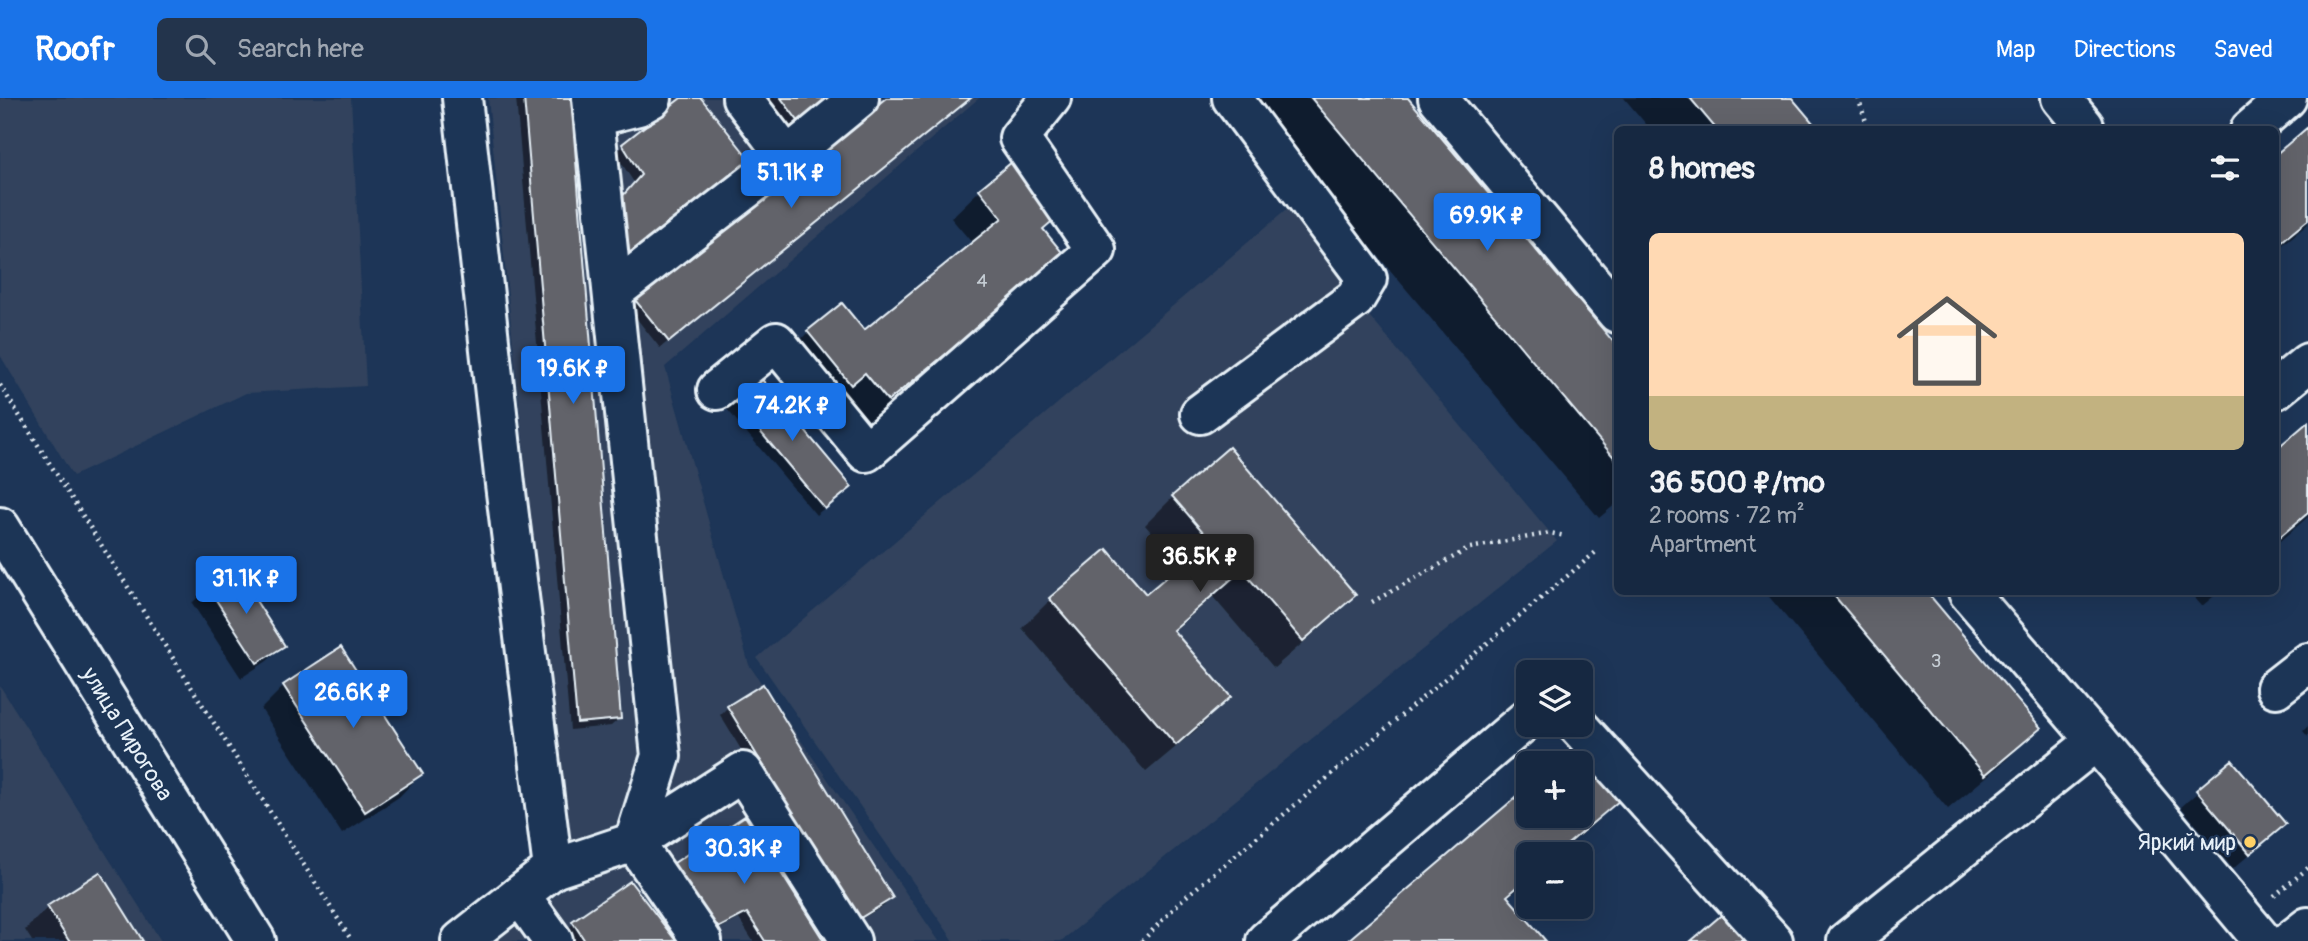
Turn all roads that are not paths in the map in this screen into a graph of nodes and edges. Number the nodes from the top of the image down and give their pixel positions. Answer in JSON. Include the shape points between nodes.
{"nodes":[{"id":1,"x":463,"y":98,"type":"edge"},
{"id":2,"x":652,"y":98,"type":"edge"},
{"id":3,"x":741,"y":98,"type":"edge"},
{"id":4,"x":859,"y":98,"type":"edge"},
{"id":5,"x":1051,"y":98,"type":"edge"},
{"id":6,"x":1232,"y":98,"type":"edge"},
{"id":7,"x":1438,"y":98,"type":"edge"},
{"id":8,"x":2287,"y":98,"type":"edge"},
{"id":9,"x":593,"y":108,"type":"edge"},
{"id":10,"x":2255,"y":126,"type":"edge"},
{"id":11,"x":787,"y":157,"type":"junction"},
{"id":12,"x":613,"y":292,"type":"junction"},
{"id":13,"x":1614,"y":309,"type":"edge"},
{"id":14,"x":2308,"y":363,"type":"edge"},
{"id":15,"x":2279,"y":387,"type":"edge"},
{"id":16,"x":717,"y":390,"type":"dead end"},
{"id":17,"x":1200,"y":414,"type":"dead end"},
{"id":18,"x":0,"y":527,"type":"edge"},
{"id":19,"x":1971,"y":595,"type":"edge"},
{"id":20,"x":2308,"y":663,"type":"edge"},
{"id":21,"x":2276,"y":688,"type":"dead end"},
{"id":22,"x":1516,"y":728,"type":"edge"},
{"id":23,"x":1588,"y":737,"type":"edge"},
{"id":24,"x":2096,"y":741,"type":"junction"},
{"id":25,"x":634,"y":842,"type":"junction"},
{"id":26,"x":553,"y":869,"type":"junction"},
{"id":27,"x":520,"y":895,"type":"junction"},
{"id":28,"x":2308,"y":927,"type":"edge"},
{"id":29,"x":256,"y":941,"type":"edge"},
{"id":30,"x":461,"y":941,"type":"edge"},
{"id":31,"x":553,"y":941,"type":"edge"},
{"id":32,"x":702,"y":941,"type":"edge"},
{"id":33,"x":851,"y":941,"type":"edge"},
{"id":34,"x":1266,"y":941,"type":"edge"},
{"id":35,"x":1773,"y":941,"type":"edge"},
{"id":36,"x":1847,"y":941,"type":"edge"},
{"id":37,"x":2263,"y":941,"type":"edge"},
{"id":38,"x":2290,"y":941,"type":"edge"}],
"edges":[{"from":1,"to":26,"type":"street"},
{"from":2,"to":9,"type":"street","via":[[638,106]]},
{"from":3,"to":11,"type":"street"},
{"from":4,"to":11,"type":"street"},
{"from":5,"to":16,"type":"street","via":[[1019,138],[1096,250],[877,443],[866,452],[776,342]]},
{"from":6,"to":17,"type":"street","via":[[1367,279],[1355,299]]},
{"from":7,"to":13,"type":"street"},
{"from":8,"to":10,"type":"street"},
{"from":9,"to":12,"type":"street"},
{"from":11,"to":12,"type":"street"},
{"from":12,"to":25,"type":"street","via":[[661,756]]},
{"from":14,"to":15,"type":"street"},
{"from":18,"to":29,"type":"street","name":"улица Пирогова"},
{"from":19,"to":24,"type":"street"},
{"from":20,"to":21,"type":"street"},
{"from":22,"to":34,"type":"street"},
{"from":23,"to":35,"type":"street"},
{"from":24,"to":36,"type":"street"},
{"from":24,"to":37,"type":"street"},
{"from":25,"to":26,"type":"street"},
{"from":25,"to":32,"type":"street"},
{"from":25,"to":33,"type":"street","via":[[743,772]]},
{"from":26,"to":27,"type":"street"},
{"from":27,"to":30,"type":"street"},
{"from":27,"to":31,"type":"street"},
{"from":28,"to":38,"type":"street"}]}
